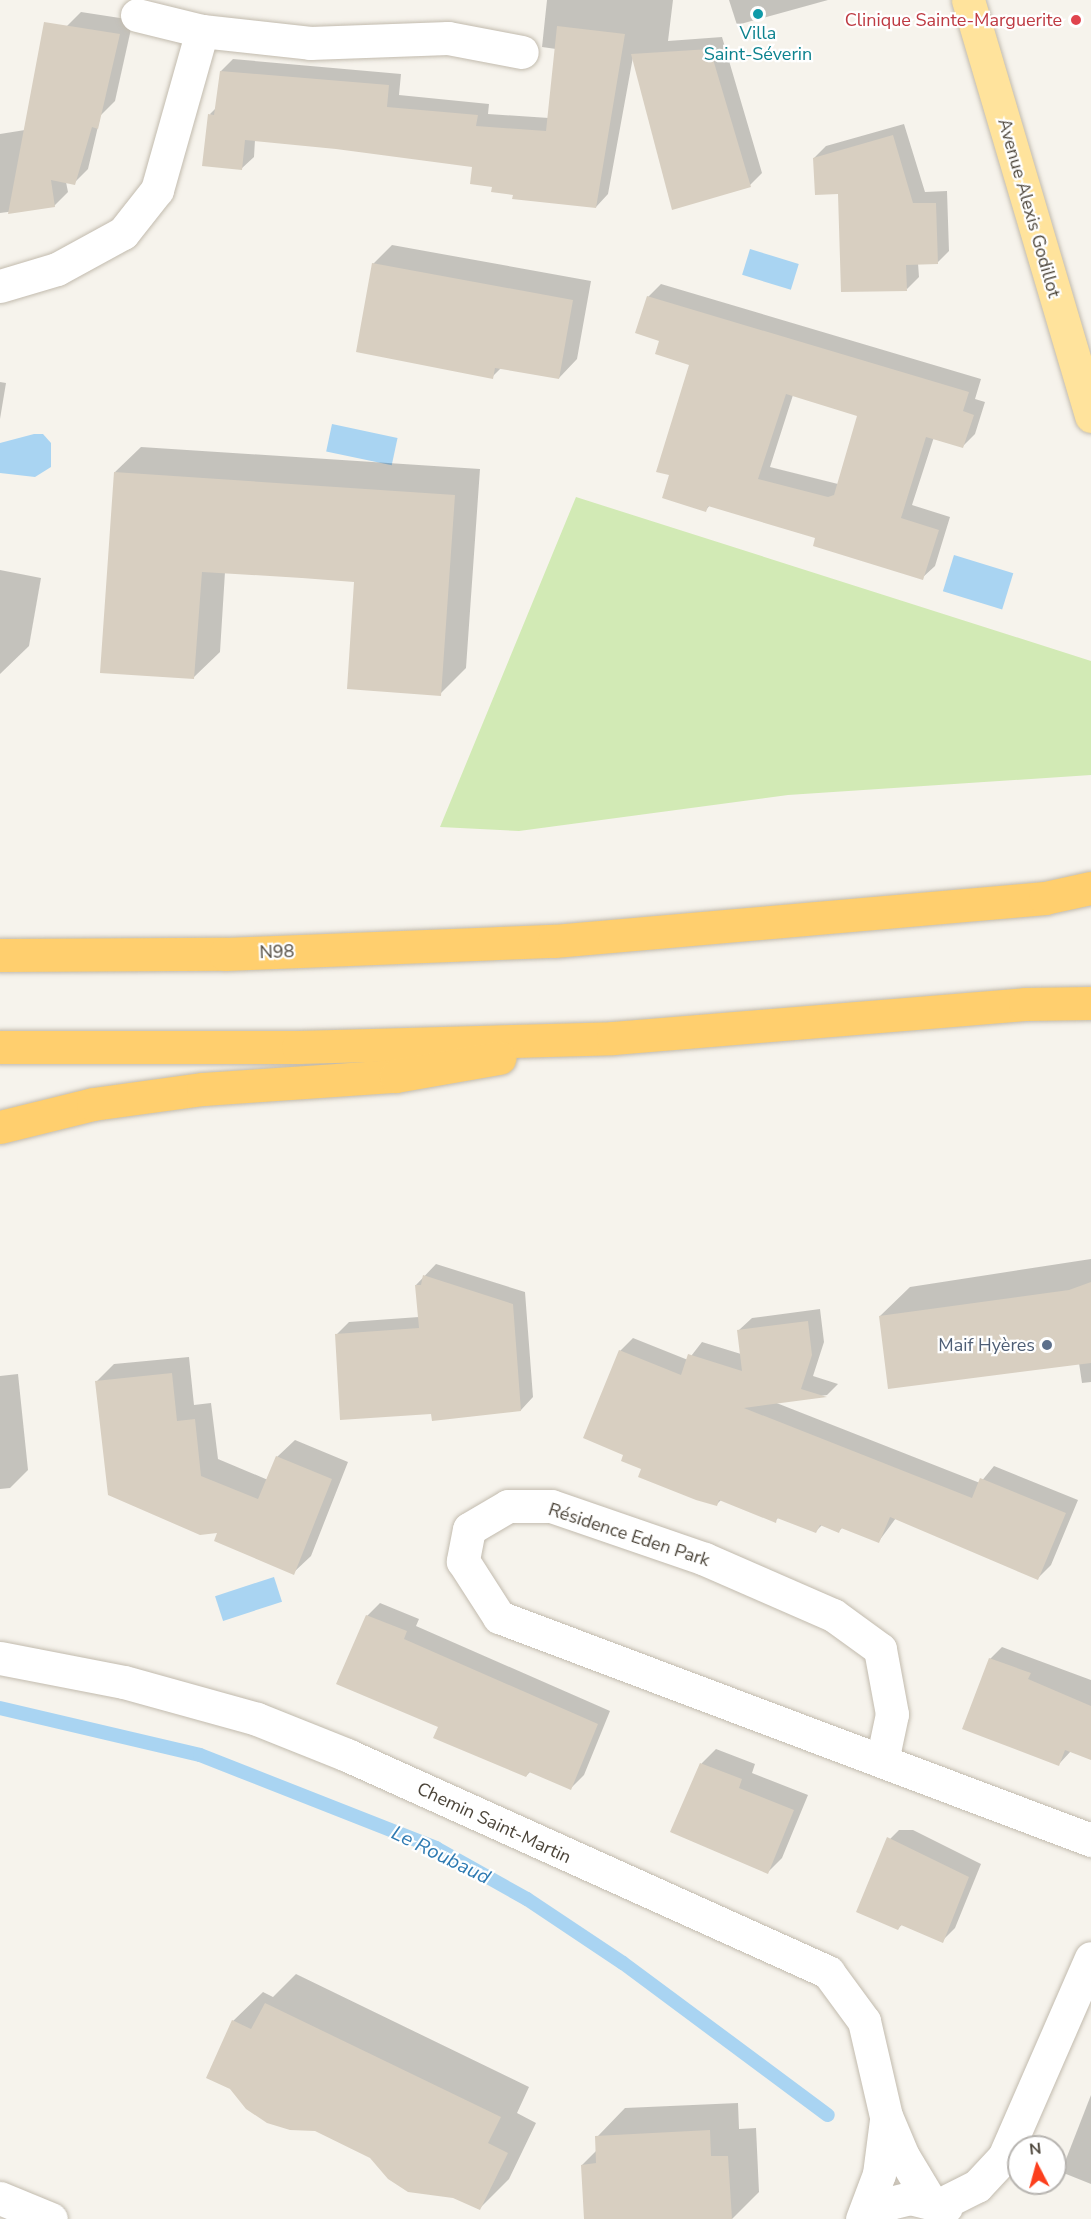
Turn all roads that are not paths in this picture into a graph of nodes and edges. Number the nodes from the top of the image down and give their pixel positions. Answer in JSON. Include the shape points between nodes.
{"nodes":[{"id":1,"x":968,"y":0,"type":"edge"},
{"id":2,"x":137,"y":15,"type":"dead end"},
{"id":3,"x":202,"y":31,"type":"junction"},
{"id":4,"x":522,"y":52,"type":"dead end"},
{"id":5,"x":0,"y":286,"type":"edge"},
{"id":6,"x":1091,"y":416,"type":"edge"},
{"id":7,"x":1091,"y":888,"type":"edge"},
{"id":8,"x":0,"y":955,"type":"edge"},
{"id":9,"x":1091,"y":1003,"type":"edge"},
{"id":10,"x":613,"y":1038,"type":"junction"},
{"id":11,"x":0,"y":1047,"type":"edge"},
{"id":12,"x":0,"y":1127,"type":"edge"},
{"id":13,"x":0,"y":1658,"type":"edge"},
{"id":14,"x":882,"y":1761,"type":"junction"},
{"id":15,"x":1091,"y":1840,"type":"edge"},
{"id":16,"x":1091,"y":1959,"type":"edge"},
{"id":17,"x":886,"y":2116,"type":"junction"},
{"id":18,"x":0,"y":2198,"type":"edge"},
{"id":19,"x":945,"y":2208,"type":"edge"},
{"id":20,"x":51,"y":2219,"type":"edge"},
{"id":21,"x":864,"y":2219,"type":"edge"}],
"edges":[{"from":1,"to":6,"type":"main road","name":"Avenue Alexis Godillot"},
{"from":2,"to":3,"type":"street"},
{"from":3,"to":4,"type":"street","via":[[310,43],[448,38]]},
{"from":3,"to":5,"type":"street","via":[[157,190],[123,233],[57,269]]},
{"from":7,"to":8,"type":"highway","name":"N98","via":[[1045,898],[554,941],[225,954]]},
{"from":9,"to":10,"type":"highway","via":[[1025,1004]]},
{"from":10,"to":11,"type":"highway","via":[[298,1047]]},
{"from":10,"to":12,"type":"highway","via":[[396,1076],[203,1089],[93,1104]]},
{"from":13,"to":17,"type":"street","name":"Chemin Saint-Martin","via":[[124,1682],[257,1719],[347,1755],[828,1972],[864,2021]]},
{"from":14,"to":14,"type":"street","name":"Résidence Eden Park","via":[[499,1617],[463,1561],[469,1529],[508,1506],[551,1506],[705,1559],[833,1614],[880,1649],[892,1714]]},
{"from":14,"to":15,"type":"street","name":"Résidence Eden Park"},
{"from":16,"to":19,"type":"street","via":[[1004,2157],[978,2187]]},
{"from":17,"to":19,"type":"street","name":"Chemin Saint-Martin","via":[[903,2156]]},
{"from":17,"to":21,"type":"street","name":"Chemin Saint-Martin","via":[[879,2174]]},
{"from":18,"to":20,"type":"street"},
{"from":19,"to":21,"type":"street","via":[[910,2198],[890,2203]]}]}
